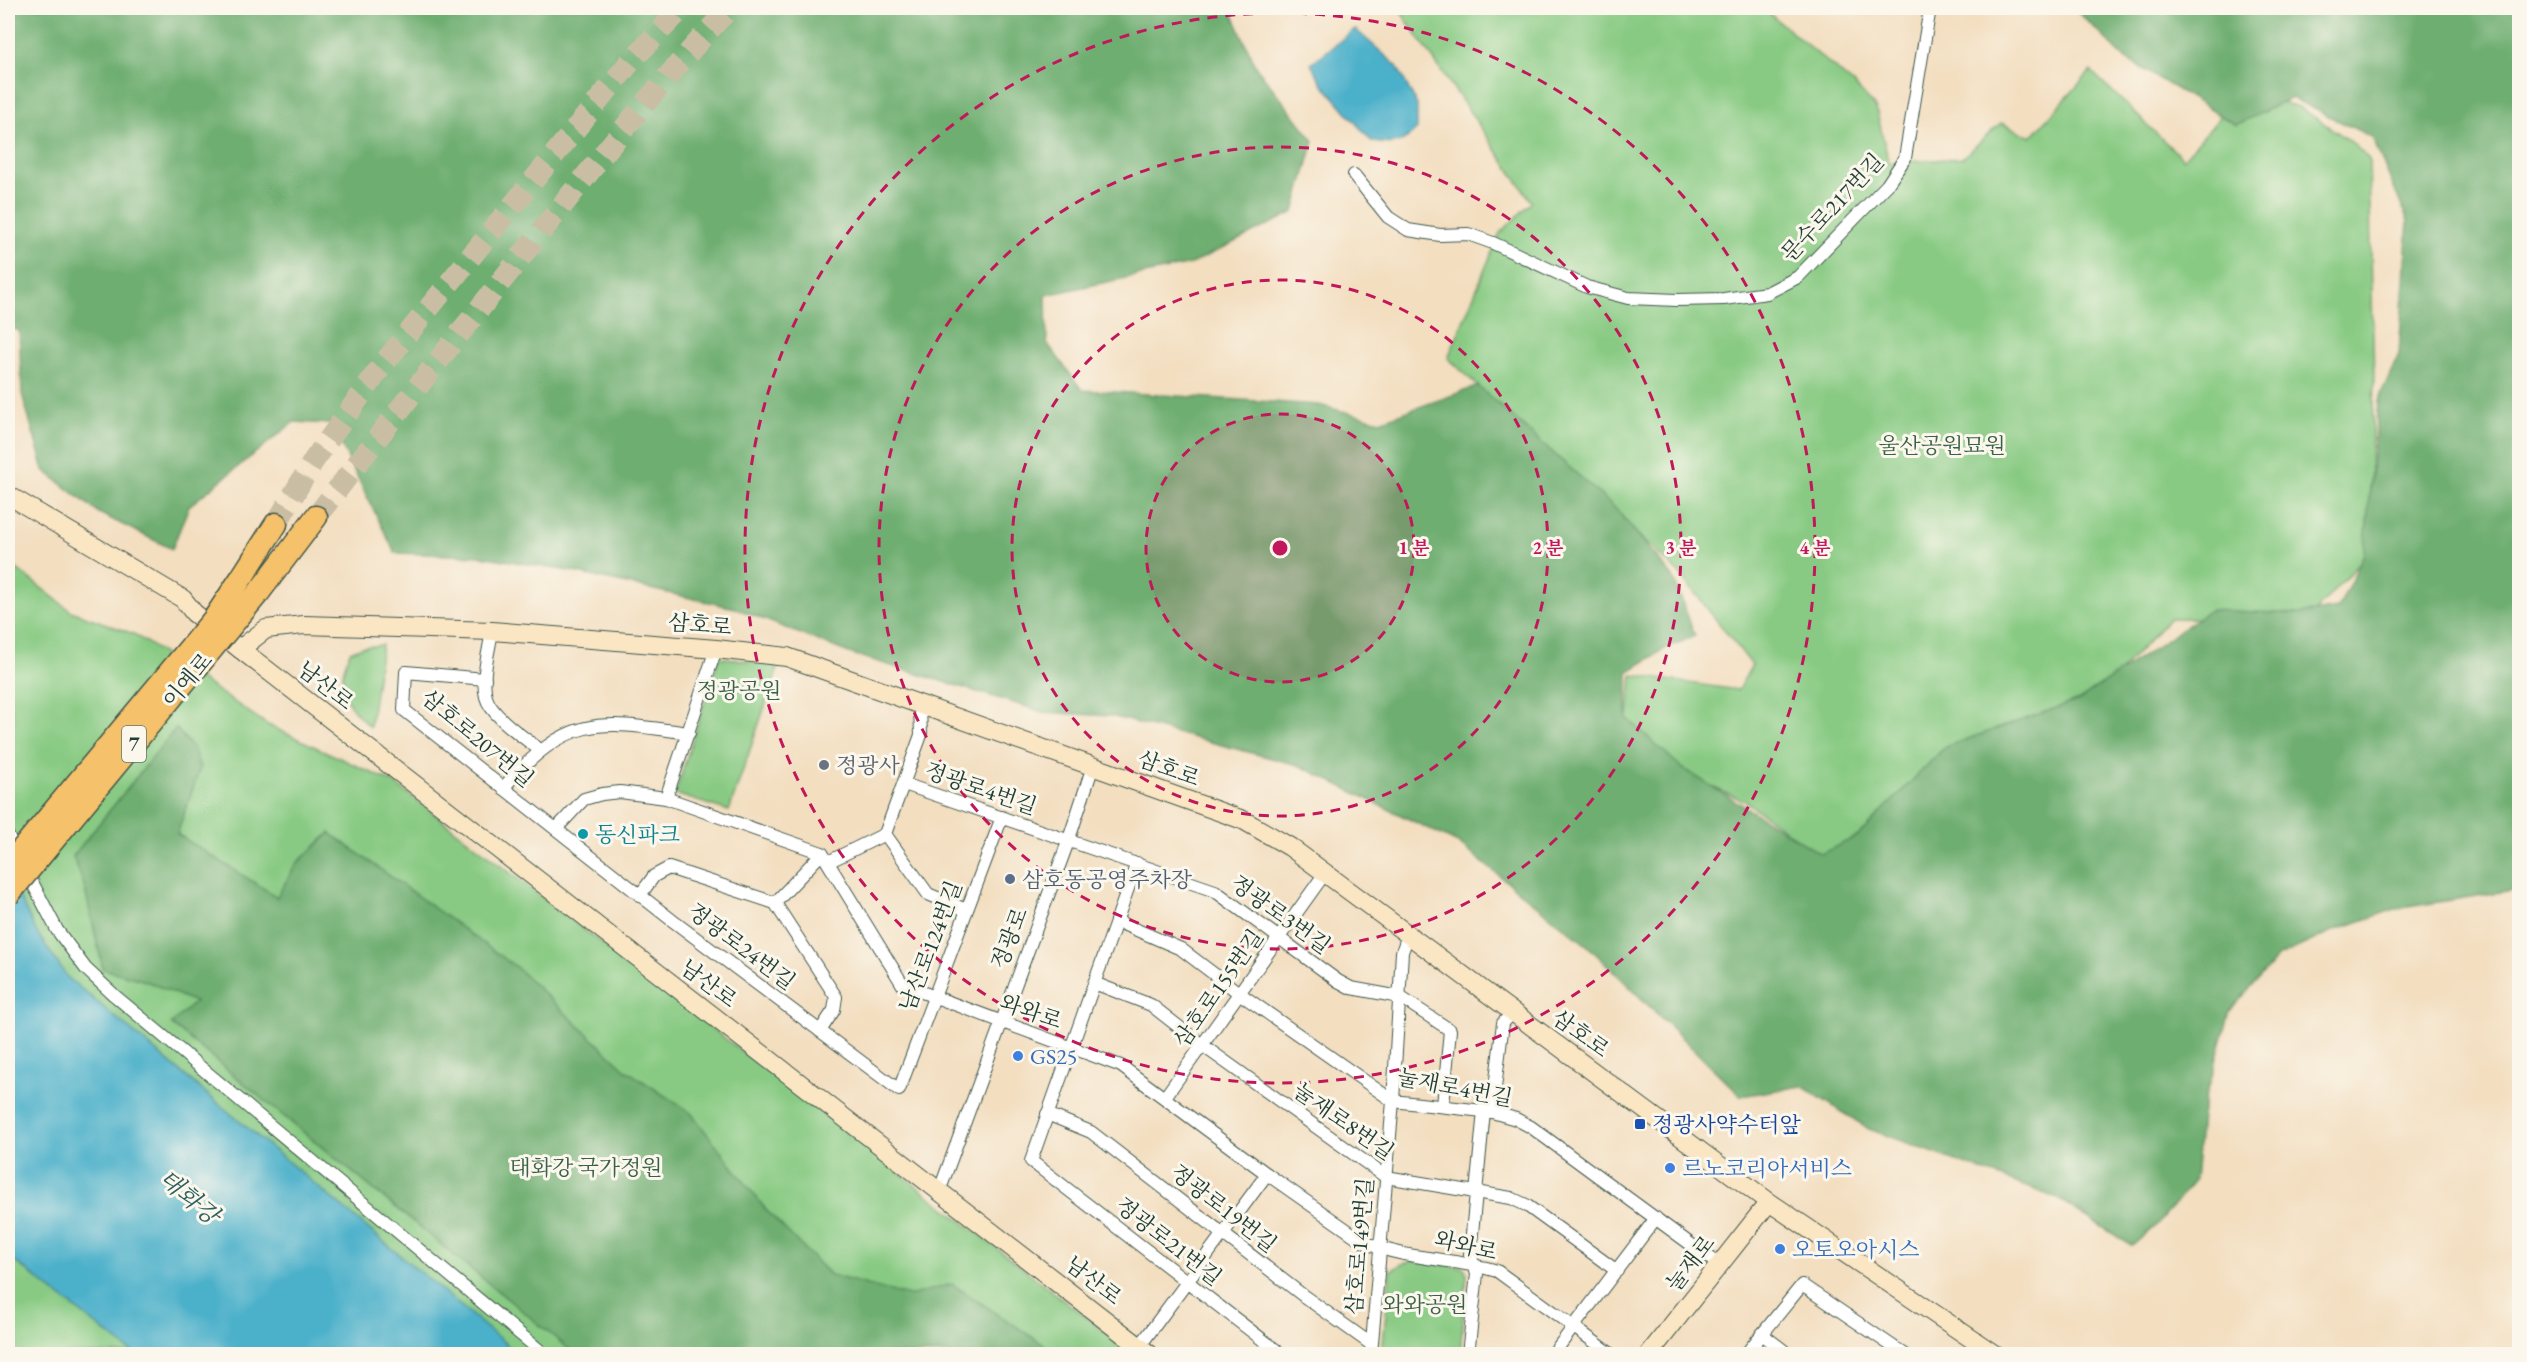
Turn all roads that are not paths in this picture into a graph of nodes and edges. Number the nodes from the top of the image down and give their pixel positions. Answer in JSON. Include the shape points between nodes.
{"nodes":[{"id":1,"x":1930,"y":8,"type":"edge"},
{"id":2,"x":1354,"y":175,"type":"dead end"},
{"id":3,"x":8,"y":495,"type":"edge"},
{"id":4,"x":8,"y":505,"type":"edge"},
{"id":5,"x":316,"y":517,"type":"tunnel mouth"},
{"id":6,"x":276,"y":524,"type":"tunnel mouth"},
{"id":7,"x":194,"y":613,"type":"junction"},
{"id":8,"x":492,"y":631,"type":"junction"},
{"id":9,"x":240,"y":649,"type":"junction"},
{"id":10,"x":716,"y":649,"type":"junction"},
{"id":11,"x":485,"y":679,"type":"junction"},
{"id":12,"x":920,"y":705,"type":"junction"},
{"id":13,"x":689,"y":733,"type":"junction"},
{"id":14,"x":540,"y":750,"type":"junction"},
{"id":15,"x":1093,"y":766,"type":"junction"},
{"id":16,"x":904,"y":784,"type":"junction"},
{"id":17,"x":503,"y":788,"type":"junction"},
{"id":18,"x":666,"y":798,"type":"junction"},
{"id":19,"x":1002,"y":817,"type":"junction"},
{"id":20,"x":556,"y":829,"type":"junction"},
{"id":21,"x":885,"y":834,"type":"junction"},
{"id":22,"x":8,"y":836,"type":"edge"},
{"id":23,"x":1069,"y":839,"type":"junction"},
{"id":24,"x":825,"y":858,"type":"junction"},
{"id":25,"x":1137,"y":863,"type":"junction"},
{"id":26,"x":8,"y":866,"type":"edge"},
{"id":27,"x":1325,"y":873,"type":"junction"},
{"id":28,"x":8,"y":895,"type":"edge"},
{"id":29,"x":640,"y":895,"type":"junction"},
{"id":30,"x":775,"y":903,"type":"junction"},
{"id":31,"x":966,"y":910,"type":"junction"},
{"id":32,"x":1116,"y":921,"type":"junction"},
{"id":33,"x":1407,"y":935,"type":"junction"},
{"id":34,"x":1278,"y":939,"type":"junction"},
{"id":35,"x":1094,"y":983,"type":"junction"},
{"id":36,"x":1239,"y":993,"type":"junction"},
{"id":37,"x":1400,"y":997,"type":"junction"},
{"id":38,"x":933,"y":998,"type":"junction"},
{"id":39,"x":1512,"y":1012,"type":"junction"},
{"id":40,"x":1000,"y":1023,"type":"junction"},
{"id":41,"x":820,"y":1031,"type":"junction"},
{"id":42,"x":1203,"y":1045,"type":"junction"},
{"id":43,"x":1071,"y":1047,"type":"junction"},
{"id":44,"x":899,"y":1090,"type":"joint"},
{"id":45,"x":1166,"y":1097,"type":"junction"},
{"id":46,"x":1393,"y":1101,"type":"junction"},
{"id":47,"x":1443,"y":1106,"type":"junction"},
{"id":48,"x":1488,"y":1112,"type":"junction"},
{"id":49,"x":1047,"y":1114,"type":"junction"},
{"id":50,"x":1267,"y":1174,"type":"junction"},
{"id":51,"x":1386,"y":1177,"type":"junction"},
{"id":52,"x":1477,"y":1191,"type":"junction"},
{"id":53,"x":939,"y":1192,"type":"junction"},
{"id":54,"x":1768,"y":1202,"type":"junction"},
{"id":55,"x":1656,"y":1218,"type":"junction"},
{"id":56,"x":1223,"y":1234,"type":"junction"},
{"id":57,"x":1380,"y":1249,"type":"junction"},
{"id":58,"x":1475,"y":1264,"type":"junction"},
{"id":59,"x":1719,"y":1264,"type":"junction"},
{"id":60,"x":1617,"y":1271,"type":"junction"},
{"id":61,"x":1187,"y":1282,"type":"junction"},
{"id":62,"x":1574,"y":1327,"type":"junction"},
{"id":63,"x":1762,"y":1334,"type":"junction"},
{"id":64,"x":1371,"y":1349,"type":"edge"},
{"id":65,"x":1144,"y":1351,"type":"edge"},
{"id":66,"x":544,"y":1354,"type":"edge"},
{"id":67,"x":1281,"y":1354,"type":"edge"},
{"id":68,"x":1468,"y":1354,"type":"edge"},
{"id":69,"x":1553,"y":1354,"type":"edge"},
{"id":70,"x":1611,"y":1354,"type":"edge"},
{"id":71,"x":1649,"y":1354,"type":"edge"},
{"id":72,"x":1746,"y":1354,"type":"edge"},
{"id":73,"x":1788,"y":1354,"type":"edge"},
{"id":74,"x":1904,"y":1354,"type":"edge"},
{"id":75,"x":1994,"y":1354,"type":"edge"}],
"edges":[{"from":1,"to":2,"type":"street","name":"문수로217번길","via":[[1905,158],[1887,185],[1798,277],[1767,292],[1724,299],[1628,298],[1587,287],[1468,234],[1408,230],[1388,217]]},
{"from":3,"to":7,"type":"main road","via":[[183,599]]},
{"from":4,"to":7,"type":"main road","via":[[182,610]]},
{"from":5,"to":28,"type":"highway","name":"이예로","number":"7","bridge":true,"via":[[259,592]]},
{"from":6,"to":26,"type":"highway","name":"이예로","number":"7","bridge":true,"via":[[214,619]]},
{"from":7,"to":9,"type":"main road"},
{"from":8,"to":9,"type":"main road","name":"삼호로","via":[[304,625],[266,629]]},
{"from":8,"to":10,"type":"main road","name":"삼호로"},
{"from":8,"to":11,"type":"street","name":"삼호로207번길"},
{"from":9,"to":53,"type":"main road","name":"남산로"},
{"from":10,"to":12,"type":"main road","name":"삼호로","via":[[787,657]]},
{"from":10,"to":13,"type":"street"},
{"from":11,"to":14,"type":"street","name":"삼호로207번길","via":[[490,706]]},
{"from":11,"to":17,"type":"street","name":"삼호로207번길","via":[[406,672],[404,710]]},
{"from":12,"to":15,"type":"main road","name":"삼호로"},
{"from":12,"to":16,"type":"street","via":[[921,735]]},
{"from":13,"to":14,"type":"street","via":[[595,724],[568,732]]},
{"from":13,"to":18,"type":"street"},
{"from":14,"to":17,"type":"street"},
{"from":15,"to":23,"type":"street","name":"정광로"},
{"from":15,"to":27,"type":"main road","name":"삼호로","via":[[1243,820]]},
{"from":16,"to":19,"type":"street","name":"정광로4번길"},
{"from":16,"to":21,"type":"street","name":"정광로4번길"},
{"from":17,"to":20,"type":"street","name":"삼호로207번길"},
{"from":18,"to":20,"type":"street","via":[[621,792],[584,799]]},
{"from":18,"to":24,"type":"street"},
{"from":19,"to":23,"type":"street","name":"정광로4번길"},
{"from":19,"to":31,"type":"street","name":"남산로124번길"},
{"from":20,"to":29,"type":"street","name":"정광로24번길"},
{"from":21,"to":24,"type":"street"},
{"from":21,"to":31,"type":"street","via":[[928,894]]},
{"from":22,"to":66,"type":"street","via":[[57,930],[86,969]]},
{"from":23,"to":25,"type":"street","name":"정광로3번길"},
{"from":23,"to":40,"type":"street","name":"정광로"},
{"from":24,"to":30,"type":"street"},
{"from":24,"to":38,"type":"street","name":"와와로","via":[[903,985]]},
{"from":25,"to":32,"type":"street"},
{"from":25,"to":34,"type":"street","name":"정광로3번길","via":[[1215,891]]},
{"from":27,"to":33,"type":"main road","name":"삼호로"},
{"from":27,"to":34,"type":"street","name":"삼호로155번길"},
{"from":29,"to":30,"type":"street","name":"정광로24번길","via":[[654,876],[669,868]]},
{"from":29,"to":41,"type":"street","name":"정광로24번길"},
{"from":30,"to":41,"type":"street","name":"정광로24번길","via":[[836,997],[834,1010]]},
{"from":31,"to":38,"type":"street","name":"남산로124번길"},
{"from":32,"to":35,"type":"street"},
{"from":32,"to":36,"type":"street","name":"눌재로4번길","via":[[1181,949]]},
{"from":33,"to":37,"type":"street","name":"삼호로149번길","via":[[1402,952]]},
{"from":33,"to":39,"type":"main road","name":"삼호로"},
{"from":34,"to":36,"type":"street","name":"삼호로155번길"},
{"from":34,"to":37,"type":"street","name":"정광로3번길","via":[[1351,988]]},
{"from":35,"to":42,"type":"street","name":"눌재로8번길","via":[[1151,1005]]},
{"from":35,"to":43,"type":"street"},
{"from":36,"to":42,"type":"street","name":"삼호로155번길"},
{"from":36,"to":46,"type":"street","name":"눌재로4번길"},
{"from":37,"to":46,"type":"street","name":"삼호로149번길"},
{"from":37,"to":47,"type":"street","via":[[1450,1030]]},
{"from":38,"to":40,"type":"street","name":"와와로"},
{"from":38,"to":44,"type":"street","name":"남산로124번길"},
{"from":39,"to":48,"type":"street","via":[[1503,1023]]},
{"from":39,"to":54,"type":"main road","name":"삼호로"},
{"from":40,"to":43,"type":"street","name":"와와로"},
{"from":40,"to":53,"type":"street","name":"정광로"},
{"from":41,"to":44,"type":"street","name":"정광로24번길"},
{"from":42,"to":45,"type":"street","name":"삼호로155번길"},
{"from":42,"to":51,"type":"street","name":"눌재로8번길"},
{"from":43,"to":45,"type":"street","name":"와와로","via":[[1121,1066]]},
{"from":43,"to":49,"type":"street"},
{"from":45,"to":50,"type":"street","name":"와와로"},
{"from":46,"to":47,"type":"street","name":"눌재로4번길"},
{"from":46,"to":51,"type":"street","name":"삼호로149번길"},
{"from":47,"to":48,"type":"street","name":"눌재로4번길"},
{"from":48,"to":52,"type":"street"},
{"from":48,"to":55,"type":"street","name":"눌재로4번길","via":[[1531,1127]]},
{"from":49,"to":56,"type":"street","name":"정광로19번길","via":[[1091,1132]]},
{"from":49,"to":61,"type":"street","name":"정광로21번길","via":[[1030,1161]]},
{"from":50,"to":56,"type":"street"},
{"from":50,"to":57,"type":"street","name":"와와로","via":[[1364,1242]]},
{"from":51,"to":52,"type":"street","name":"눌재로8번길"},
{"from":51,"to":57,"type":"street","name":"삼호로149번길"},
{"from":52,"to":58,"type":"street","via":[[1470,1254]]},
{"from":52,"to":60,"type":"street","name":"눌재로8번길","via":[[1526,1205]]},
{"from":53,"to":65,"type":"main road","name":"남산로"},
{"from":54,"to":59,"type":"main road","name":"눌재로"},
{"from":54,"to":75,"type":"main road","name":"삼호로"},
{"from":55,"to":59,"type":"street","name":"눌재로4번길"},
{"from":55,"to":60,"type":"street"},
{"from":56,"to":61,"type":"street"},
{"from":56,"to":64,"type":"street","name":"정광로19번길"},
{"from":57,"to":58,"type":"street","name":"와와로"},
{"from":57,"to":64,"type":"street","name":"삼호로149번길"},
{"from":58,"to":62,"type":"street","name":"와와로","via":[[1503,1275]]},
{"from":58,"to":68,"type":"street"},
{"from":59,"to":71,"type":"main road","name":"눌재로"},
{"from":60,"to":62,"type":"street"},
{"from":61,"to":65,"type":"street"},
{"from":61,"to":67,"type":"street","name":"정광로21번길"},
{"from":62,"to":69,"type":"street"},
{"from":62,"to":70,"type":"street","name":"와와로"},
{"from":63,"to":72,"type":"street"},
{"from":63,"to":73,"type":"street"},
{"from":63,"to":74,"type":"street","via":[[1802,1284]]}]}
